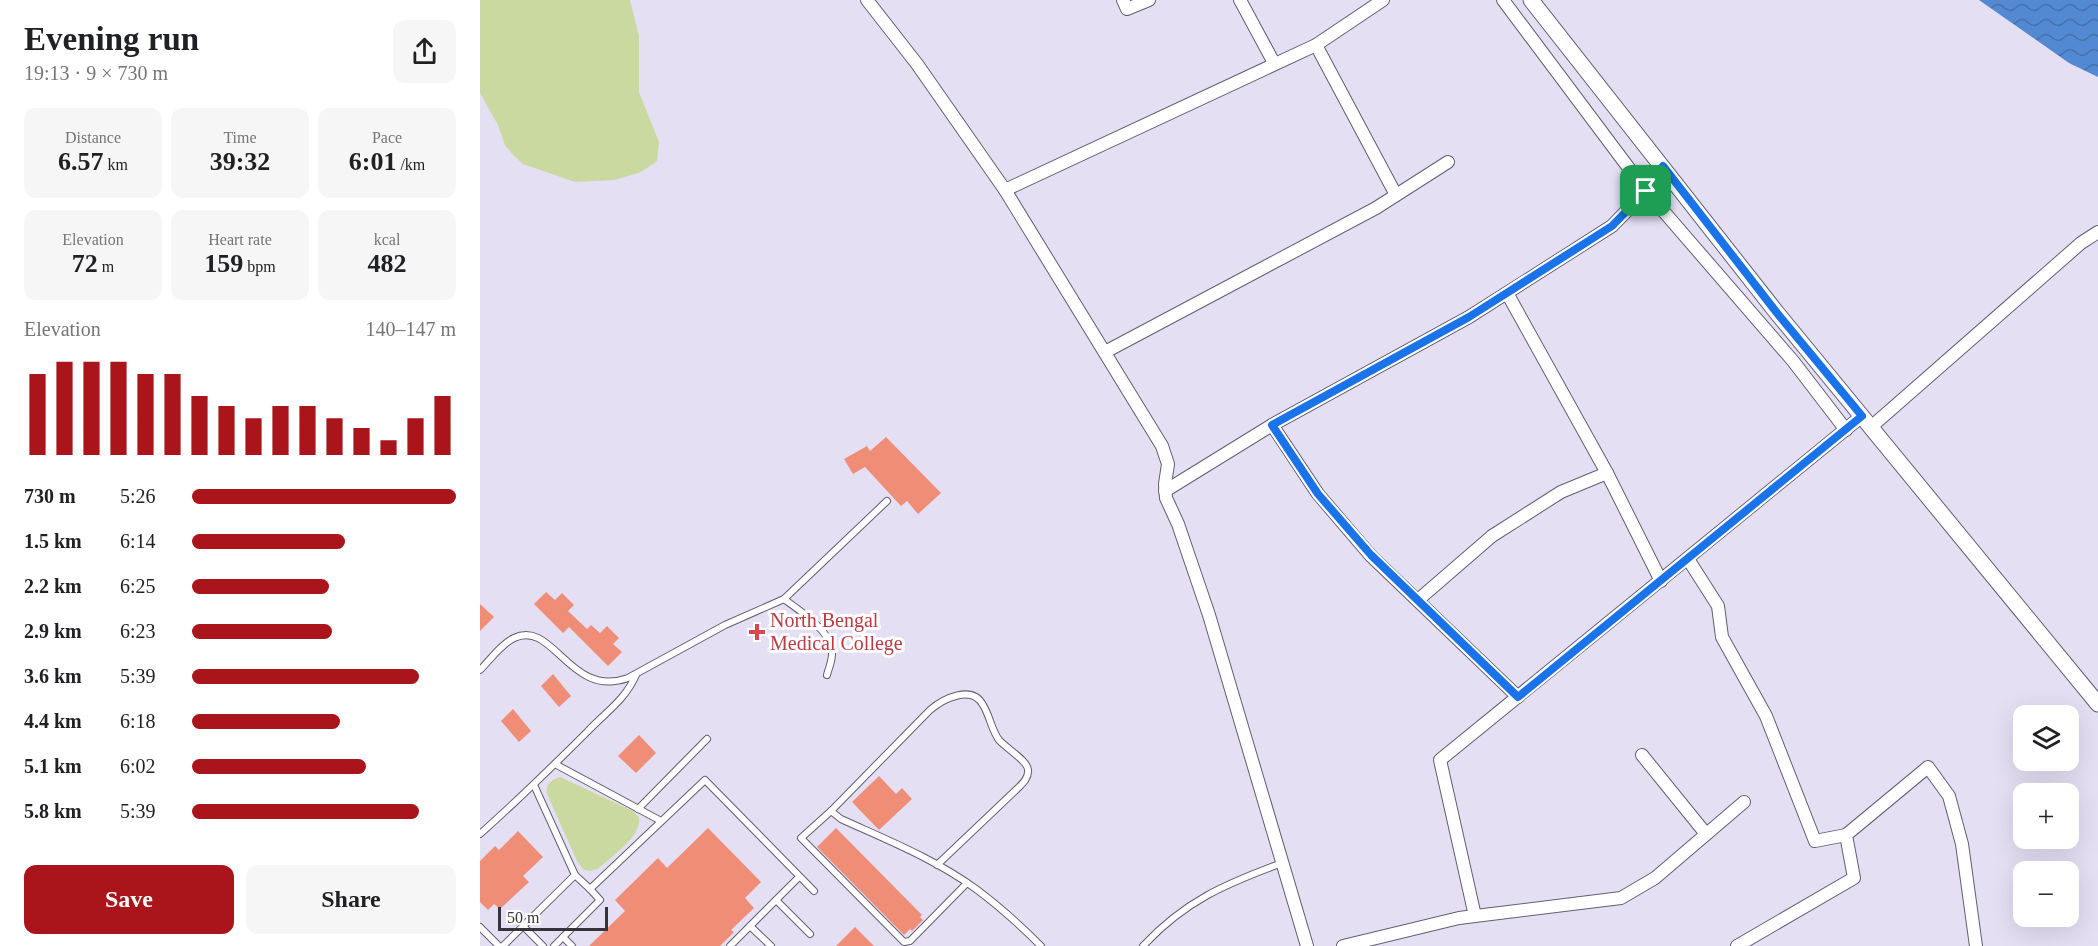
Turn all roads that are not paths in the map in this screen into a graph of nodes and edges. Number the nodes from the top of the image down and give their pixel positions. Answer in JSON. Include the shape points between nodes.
{"nodes":[{"id":1,"x":867,"y":0,"type":"edge"},
{"id":2,"x":1123,"y":0,"type":"edge"},
{"id":3,"x":1149,"y":0,"type":"edge"},
{"id":4,"x":1240,"y":0,"type":"edge"},
{"id":5,"x":1383,"y":0,"type":"edge"},
{"id":6,"x":1503,"y":0,"type":"edge"},
{"id":7,"x":1531,"y":0,"type":"edge"},
{"id":8,"x":1316,"y":45,"type":"junction"},
{"id":9,"x":1274,"y":63,"type":"junction"},
{"id":10,"x":1448,"y":162,"type":"dead end"},
{"id":11,"x":1663,"y":166,"type":"junction"},
{"id":12,"x":1005,"y":190,"type":"junction"},
{"id":13,"x":1646,"y":191,"type":"junction"},
{"id":14,"x":1396,"y":195,"type":"junction"},
{"id":15,"x":2098,"y":232,"type":"edge"},
{"id":16,"x":1507,"y":293,"type":"junction"},
{"id":17,"x":1105,"y":352,"type":"junction"},
{"id":18,"x":1867,"y":422,"type":"junction"},
{"id":19,"x":1272,"y":425,"type":"junction"},
{"id":20,"x":1846,"y":430,"type":"junction"},
{"id":21,"x":1607,"y":473,"type":"junction"},
{"id":22,"x":1165,"y":491,"type":"junction"},
{"id":23,"x":887,"y":501,"type":"dead end"},
{"id":24,"x":1688,"y":559,"type":"junction"},
{"id":25,"x":1661,"y":581,"type":"junction"},
{"id":26,"x":784,"y":599,"type":"junction"},
{"id":27,"x":1418,"y":600,"type":"junction"},
{"id":28,"x":480,"y":670,"type":"edge"},
{"id":29,"x":636,"y":675,"type":"junction"},
{"id":30,"x":827,"y":675,"type":"dead end"},
{"id":31,"x":1518,"y":697,"type":"junction"},
{"id":32,"x":2098,"y":704,"type":"edge"},
{"id":33,"x":707,"y":739,"type":"dead end"},
{"id":34,"x":1642,"y":756,"type":"dead end"},
{"id":35,"x":555,"y":764,"type":"junction"},
{"id":36,"x":534,"y":785,"type":"junction"},
{"id":37,"x":1744,"y":802,"type":"dead end"},
{"id":38,"x":638,"y":809,"type":"junction"},
{"id":39,"x":831,"y":811,"type":"junction"},
{"id":40,"x":661,"y":821,"type":"junction"},
{"id":41,"x":480,"y":834,"type":"edge"},
{"id":42,"x":1706,"y":834,"type":"junction"},
{"id":43,"x":1846,"y":835,"type":"junction"},
{"id":44,"x":1282,"y":863,"type":"junction"},
{"id":45,"x":937,"y":865,"type":"junction"},
{"id":46,"x":575,"y":875,"type":"junction"},
{"id":47,"x":799,"y":877,"type":"junction"},
{"id":48,"x":967,"y":883,"type":"junction"},
{"id":49,"x":590,"y":889,"type":"junction"},
{"id":50,"x":814,"y":891,"type":"dead end"},
{"id":51,"x":776,"y":900,"type":"junction"},
{"id":52,"x":1475,"y":916,"type":"junction"},
{"id":53,"x":523,"y":926,"type":"junction"},
{"id":54,"x":750,"y":926,"type":"junction"},
{"id":55,"x":480,"y":927,"type":"edge"},
{"id":56,"x":810,"y":934,"type":"dead end"},
{"id":57,"x":563,"y":937,"type":"junction"},
{"id":58,"x":501,"y":946,"type":"edge"},
{"id":59,"x":543,"y":946,"type":"edge"},
{"id":60,"x":554,"y":946,"type":"edge"},
{"id":61,"x":572,"y":946,"type":"edge"},
{"id":62,"x":730,"y":946,"type":"edge"},
{"id":63,"x":771,"y":946,"type":"edge"},
{"id":64,"x":1041,"y":946,"type":"edge"},
{"id":65,"x":1143,"y":946,"type":"edge"},
{"id":66,"x":1307,"y":946,"type":"edge"},
{"id":67,"x":1344,"y":946,"type":"edge"},
{"id":68,"x":1737,"y":946,"type":"edge"},
{"id":69,"x":1976,"y":946,"type":"edge"}],
"edges":[{"from":1,"to":12,"type":"street"},
{"from":2,"to":3,"type":"street","via":[[1127,9]]},
{"from":4,"to":9,"type":"street"},
{"from":5,"to":8,"type":"street"},
{"from":6,"to":13,"type":"street"},
{"from":7,"to":11,"type":"street"},
{"from":8,"to":9,"type":"street"},
{"from":8,"to":14,"type":"street"},
{"from":9,"to":12,"type":"street"},
{"from":10,"to":14,"type":"street"},
{"from":11,"to":13,"type":"street"},
{"from":11,"to":18,"type":"street"},
{"from":12,"to":17,"type":"street"},
{"from":13,"to":16,"type":"street","via":[[1612,226]]},
{"from":13,"to":20,"type":"street","via":[[1793,361]]},
{"from":14,"to":17,"type":"street"},
{"from":15,"to":18,"type":"street"},
{"from":16,"to":19,"type":"street"},
{"from":16,"to":21,"type":"street"},
{"from":17,"to":22,"type":"street","via":[[1165,452]]},
{"from":18,"to":20,"type":"street"},
{"from":18,"to":32,"type":"street"},
{"from":19,"to":22,"type":"street"},
{"from":19,"to":27,"type":"street","via":[[1318,494],[1371,555]]},
{"from":20,"to":24,"type":"street"},
{"from":21,"to":25,"type":"street"},
{"from":21,"to":27,"type":"street","via":[[1561,492],[1492,536]]},
{"from":22,"to":44,"type":"street","via":[[1209,615]]},
{"from":23,"to":26,"type":"lane"},
{"from":24,"to":25,"type":"street"},
{"from":24,"to":43,"type":"street","via":[[1718,606],[1722,637],[1766,716],[1815,842]]},
{"from":25,"to":31,"type":"street"},
{"from":26,"to":29,"type":"lane","via":[[725,625]]},
{"from":26,"to":30,"type":"lane","via":[[827,637],[832,648]]},
{"from":27,"to":31,"type":"street"},
{"from":28,"to":29,"type":"lane","via":[[509,641],[530,635],[544,641],[594,681],[612,682]]},
{"from":29,"to":35,"type":"lane","via":[[619,704]]},
{"from":31,"to":52,"type":"street","via":[[1440,760]]},
{"from":33,"to":38,"type":"lane"},
{"from":34,"to":42,"type":"street"},
{"from":35,"to":36,"type":"lane"},
{"from":35,"to":38,"type":"lane"},
{"from":36,"to":41,"type":"lane"},
{"from":36,"to":46,"type":"lane"},
{"from":37,"to":42,"type":"street"},
{"from":38,"to":40,"type":"lane"},
{"from":39,"to":45,"type":"lane"},
{"from":39,"to":45,"type":"lane","via":[[930,710],[947,699],[973,696],[983,704],[998,738],[1025,762],[1027,778]]},
{"from":39,"to":48,"type":"lane","via":[[801,838],[902,941],[910,941]]},
{"from":40,"to":47,"type":"lane","via":[[705,780]]},
{"from":40,"to":49,"type":"lane"},
{"from":42,"to":52,"type":"street","via":[[1655,878],[1621,898]]},
{"from":43,"to":68,"type":"street","via":[[1854,878]]},
{"from":43,"to":69,"type":"street","via":[[1928,767],[1950,796],[1962,844]]},
{"from":44,"to":65,"type":"lane","via":[[1220,887],[1164,924]]},
{"from":44,"to":66,"type":"street"},
{"from":45,"to":48,"type":"lane"},
{"from":46,"to":49,"type":"lane"},
{"from":46,"to":53,"type":"lane"},
{"from":47,"to":50,"type":"lane"},
{"from":47,"to":51,"type":"lane"},
{"from":48,"to":64,"type":"lane"},
{"from":49,"to":57,"type":"lane","via":[[600,900]]},
{"from":51,"to":54,"type":"lane"},
{"from":51,"to":56,"type":"lane"},
{"from":52,"to":67,"type":"street"},
{"from":53,"to":58,"type":"lane"},
{"from":53,"to":59,"type":"lane"},
{"from":54,"to":62,"type":"lane"},
{"from":54,"to":63,"type":"lane"},
{"from":55,"to":58,"type":"lane"},
{"from":57,"to":60,"type":"lane"},
{"from":57,"to":61,"type":"lane"}]}
